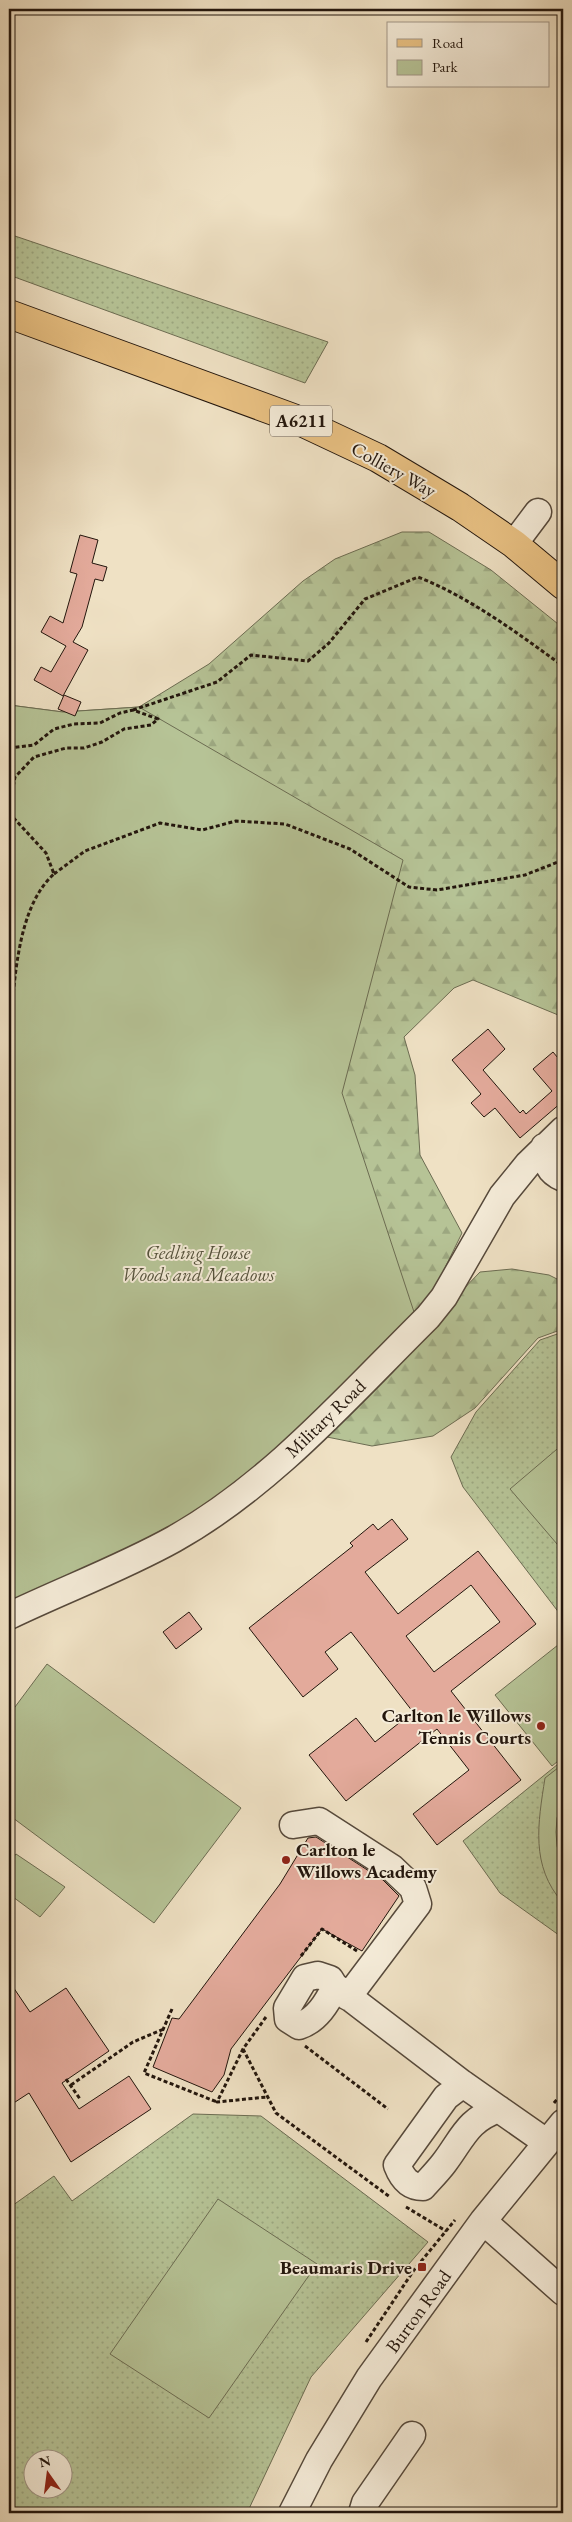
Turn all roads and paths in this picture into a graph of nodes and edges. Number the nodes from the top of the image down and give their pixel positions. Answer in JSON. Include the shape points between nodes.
{"nodes":[{"id":1,"x":9,"y":314,"type":"edge"},
{"id":2,"x":538,"y":512,"type":"dead end"},
{"id":3,"x":514,"y":544,"type":"junction"},
{"id":4,"x":563,"y":585,"type":"edge"},
{"id":5,"x":563,"y":666,"type":"edge"},
{"id":6,"x":133,"y":710,"type":"junction"},
{"id":7,"x":9,"y":748,"type":"edge"},
{"id":8,"x":9,"y":809,"type":"edge"},
{"id":9,"x":9,"y":813,"type":"edge"},
{"id":10,"x":563,"y":860,"type":"edge"},
{"id":11,"x":54,"y":874,"type":"junction"},
{"id":12,"x":9,"y":1036,"type":"edge"},
{"id":13,"x":563,"y":1130,"type":"edge"},
{"id":14,"x":544,"y":1147,"type":"junction"},
{"id":15,"x":563,"y":1178,"type":"edge"},
{"id":16,"x":9,"y":1616,"type":"edge"},
{"id":17,"x":293,"y":1825,"type":"dead end"},
{"id":18,"x":172,"y":2009,"type":"dead end"},
{"id":19,"x":266,"y":2017,"type":"dead end"},
{"id":20,"x":273,"y":2022,"type":"dead end"},
{"id":21,"x":164,"y":2029,"type":"junction"},
{"id":22,"x":302,"y":2044,"type":"dead end"},
{"id":23,"x":244,"y":2049,"type":"dead end"},
{"id":24,"x":66,"y":2079,"type":"dead end"},
{"id":25,"x":463,"y":2084,"type":"junction"},
{"id":26,"x":71,"y":2085,"type":"junction"},
{"id":27,"x":80,"y":2099,"type":"dead end"},
{"id":28,"x":217,"y":2102,"type":"dead end"},
{"id":29,"x":499,"y":2109,"type":"junction"},
{"id":30,"x":388,"y":2110,"type":"dead end"},
{"id":31,"x":563,"y":2123,"type":"edge"},
{"id":32,"x":546,"y":2142,"type":"junction"},
{"id":33,"x":391,"y":2198,"type":"dead end"},
{"id":34,"x":398,"y":2203,"type":"dead end"},
{"id":35,"x":483,"y":2221,"type":"junction"},
{"id":36,"x":446,"y":2231,"type":"dead end"},
{"id":37,"x":563,"y":2292,"type":"edge"},
{"id":38,"x":412,"y":2435,"type":"dead end"},
{"id":39,"x":292,"y":2513,"type":"edge"},
{"id":40,"x":362,"y":2513,"type":"edge"}],
"edges":[{"from":1,"to":3,"type":"main road","name":"Colliery Way","number":"A6211","via":[[294,418],[378,458]]},
{"from":2,"to":3,"type":"street"},
{"from":3,"to":4,"type":"main road","name":"Colliery Way","number":"A6211"},
{"from":5,"to":6,"type":"path","via":[[448,589],[418,577],[366,599],[329,643],[308,661],[251,655],[217,682]]},
{"from":6,"to":7,"type":"path","via":[[100,723],[54,729],[34,744]]},
{"from":6,"to":8,"type":"path","via":[[158,719],[151,725],[124,729],[84,748],[66,748],[34,757],[14,777]]},
{"from":9,"to":11,"type":"path","via":[[46,853]]},
{"from":10,"to":11,"type":"path","via":[[516,877],[437,890],[409,887],[350,849],[285,824],[236,821],[202,830],[160,823],[85,852]]},
{"from":11,"to":12,"type":"path","via":[[40,886],[24,926],[16,965]]},
{"from":13,"to":14,"type":"street","name":"Military Road"},
{"from":14,"to":15,"type":"street","via":[[546,1163],[554,1175]]},
{"from":14,"to":16,"type":"street","name":"Military Road","via":[[502,1196],[434,1310],[284,1458],[233,1500],[174,1539]]},
{"from":17,"to":25,"type":"street","via":[[319,1821],[384,1852],[392,1868],[413,1888],[418,1904],[342,1992]]},
{"from":18,"to":21,"type":"path"},
{"from":19,"to":20,"type":"path"},
{"from":21,"to":26,"type":"path","via":[[133,2042]]},
{"from":21,"to":28,"type":"path","via":[[144,2073]]},
{"from":22,"to":30,"type":"path"},
{"from":23,"to":33,"type":"path","via":[[276,2113]]},
{"from":24,"to":26,"type":"path"},
{"from":25,"to":29,"type":"street"},
{"from":25,"to":29,"type":"street","via":[[446,2097],[397,2166],[403,2179],[416,2187],[424,2187],[473,2122],[483,2114]]},
{"from":26,"to":27,"type":"path"},
{"from":29,"to":32,"type":"street"},
{"from":31,"to":32,"type":"street","name":"Burton Road"},
{"from":32,"to":35,"type":"street","name":"Burton Road"},
{"from":34,"to":36,"type":"path"},
{"from":35,"to":37,"type":"street"},
{"from":35,"to":39,"type":"street","name":"Burton Road","via":[[368,2378]]},
{"from":38,"to":40,"type":"street","via":[[365,2503]]}]}
